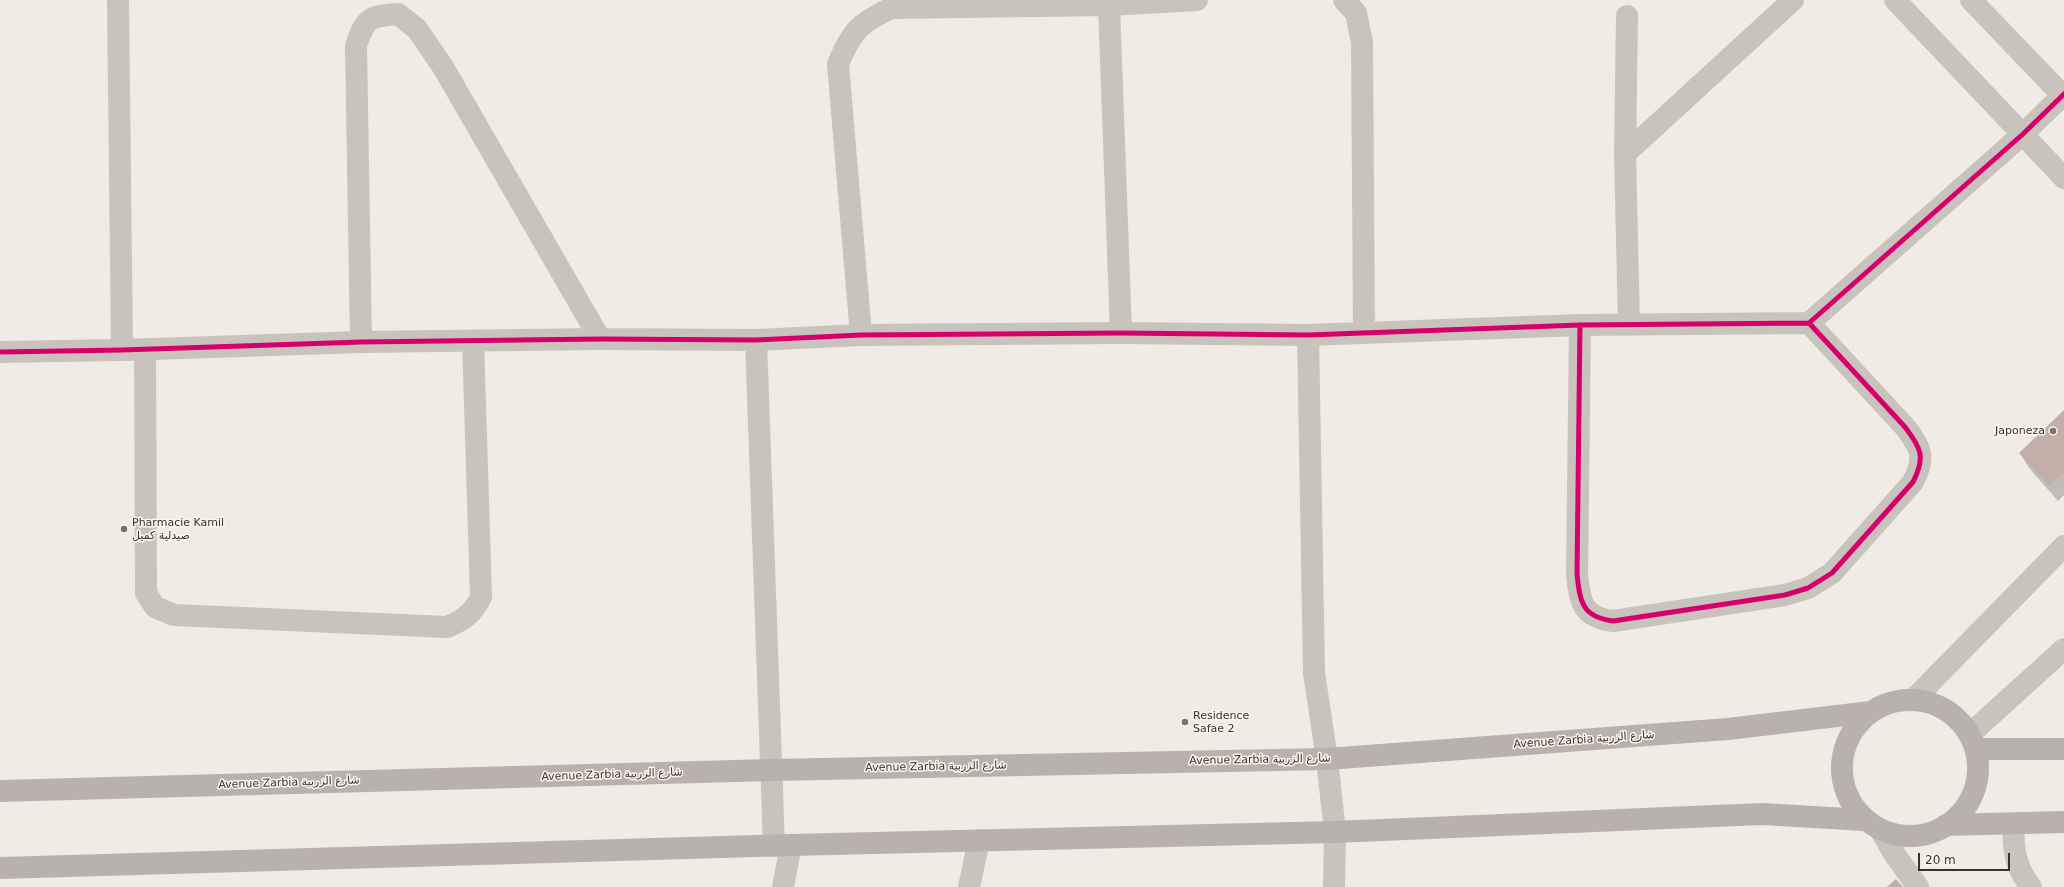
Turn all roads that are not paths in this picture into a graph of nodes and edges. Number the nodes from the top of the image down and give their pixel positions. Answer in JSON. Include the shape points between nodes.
{"nodes":[{"id":1,"x":118,"y":0,"type":"edge"},
{"id":2,"x":1197,"y":0,"type":"edge"},
{"id":3,"x":1344,"y":0,"type":"edge"},
{"id":4,"x":1793,"y":0,"type":"edge"},
{"id":5,"x":1895,"y":0,"type":"edge"},
{"id":6,"x":1971,"y":0,"type":"edge"},
{"id":7,"x":1109,"y":5,"type":"junction"},
{"id":8,"x":1627,"y":16,"type":"dead end"},
{"id":9,"x":2063,"y":96,"type":"edge"},
{"id":10,"x":2024,"y":134,"type":"junction"},
{"id":11,"x":1625,"y":154,"type":"junction"},
{"id":12,"x":2064,"y":178,"type":"edge"},
{"id":13,"x":1809,"y":323,"type":"junction"},
{"id":14,"x":1580,"y":325,"type":"junction"},
{"id":15,"x":1629,"y":325,"type":"junction"},
{"id":16,"x":1364,"y":332,"type":"junction"},
{"id":17,"x":1121,"y":333,"type":"junction"},
{"id":18,"x":861,"y":335,"type":"junction"},
{"id":19,"x":1308,"y":335,"type":"junction"},
{"id":20,"x":600,"y":339,"type":"junction"},
{"id":21,"x":756,"y":340,"type":"junction"},
{"id":22,"x":473,"y":341,"type":"junction"},
{"id":23,"x":361,"y":342,"type":"junction"},
{"id":24,"x":146,"y":349,"type":"junction"},
{"id":25,"x":122,"y":350,"type":"junction"},
{"id":26,"x":0,"y":352,"type":"edge"},
{"id":27,"x":2064,"y":546,"type":"edge"},
{"id":28,"x":2064,"y":649,"type":"edge"},
{"id":29,"x":1914,"y":700,"type":"junction"},
{"id":30,"x":1871,"y":712,"type":"junction"},
{"id":31,"x":1973,"y":742,"type":"junction"},
{"id":32,"x":2064,"y":749,"type":"edge"},
{"id":33,"x":1327,"y":758,"type":"junction"},
{"id":34,"x":772,"y":770,"type":"junction"},
{"id":35,"x":0,"y":791,"type":"edge"},
{"id":36,"x":2064,"y":822,"type":"edge"},
{"id":37,"x":1873,"y":824,"type":"junction"},
{"id":38,"x":2014,"y":824,"type":"junction"},
{"id":39,"x":1946,"y":826,"type":"junction"},
{"id":40,"x":1335,"y":832,"type":"junction"},
{"id":41,"x":979,"y":840,"type":"junction"},
{"id":42,"x":783,"y":845,"type":"junction"},
{"id":43,"x":0,"y":868,"type":"edge"},
{"id":44,"x":783,"y":887,"type":"edge"},
{"id":45,"x":969,"y":887,"type":"edge"},
{"id":46,"x":1334,"y":887,"type":"edge"},
{"id":47,"x":1918,"y":887,"type":"edge"},
{"id":48,"x":2031,"y":887,"type":"edge"}],
"edges":[{"from":1,"to":25,"type":"street"},
{"from":2,"to":7,"type":"street"},
{"from":3,"to":16,"type":"street","via":[[1356,13],[1362,42]]},
{"from":4,"to":11,"type":"street"},
{"from":5,"to":10,"type":"street"},
{"from":6,"to":9,"type":"street"},
{"from":7,"to":17,"type":"street"},
{"from":7,"to":18,"type":"street","via":[[891,8],[866,20],[848,40],[838,64]]},
{"from":8,"to":11,"type":"street"},
{"from":9,"to":10,"type":"street"},
{"from":10,"to":12,"type":"street"},
{"from":10,"to":13,"type":"street"},
{"from":11,"to":15,"type":"street"},
{"from":13,"to":14,"type":"street","via":[[1917,442],[1921,468],[1913,482],[1832,573],[1808,588],[1785,595],[1613,621],[1589,614],[1582,603],[1577,580]]},
{"from":13,"to":15,"type":"street"},
{"from":14,"to":15,"type":"street"},
{"from":14,"to":16,"type":"street"},
{"from":16,"to":19,"type":"street"},
{"from":17,"to":18,"type":"street"},
{"from":17,"to":19,"type":"street"},
{"from":18,"to":21,"type":"street"},
{"from":19,"to":33,"type":"street","via":[[1314,673]]},
{"from":20,"to":21,"type":"street"},
{"from":20,"to":22,"type":"street"},
{"from":20,"to":23,"type":"street","via":[[444,67],[417,29],[398,14],[377,16],[362,27],[356,46]]},
{"from":21,"to":34,"type":"street"},
{"from":22,"to":23,"type":"street"},
{"from":22,"to":24,"type":"street","via":[[481,597],[475,609],[461,621],[447,627],[174,614],[155,607],[146,593]]},
{"from":23,"to":24,"type":"street"},
{"from":24,"to":25,"type":"street"},
{"from":25,"to":26,"type":"street"},
{"from":27,"to":29,"type":"street"},
{"from":28,"to":31,"type":"street"},
{"from":29,"to":30,"type":"main road","via":[[1891,702]]},
{"from":29,"to":31,"type":"main road","via":[[1936,705],[1955,716]]},
{"from":30,"to":33,"type":"main road","name":"Avenue Zarbia شارع الزربية","via":[[1728,729]]},
{"from":30,"to":37,"type":"main road","via":[[1856,726],[1846,744],[1842,765],[1844,785],[1852,804]]},
{"from":31,"to":32,"type":"main road"},
{"from":31,"to":39,"type":"main road","via":[[1978,771],[1974,792],[1963,811]]},
{"from":33,"to":34,"type":"main road","name":"Avenue Zarbia شارع الزربية"},
{"from":33,"to":40,"type":"street"},
{"from":34,"to":35,"type":"main road","name":"Avenue Zarbia شارع الزربية"},
{"from":34,"to":42,"type":"street"},
{"from":36,"to":38,"type":"main road"},
{"from":37,"to":39,"type":"main road","via":[[1896,835],[1913,836],[1931,833]]},
{"from":37,"to":40,"type":"main road","via":[[1762,814]]},
{"from":37,"to":47,"type":"street"},
{"from":38,"to":39,"type":"main road"},
{"from":38,"to":48,"type":"street","via":[[2012,840],[2015,856],[2020,871]]},
{"from":40,"to":41,"type":"main road"},
{"from":40,"to":46,"type":"street"},
{"from":41,"to":42,"type":"main road"},
{"from":41,"to":45,"type":"street"},
{"from":42,"to":43,"type":"main road"},
{"from":42,"to":44,"type":"street"}]}
